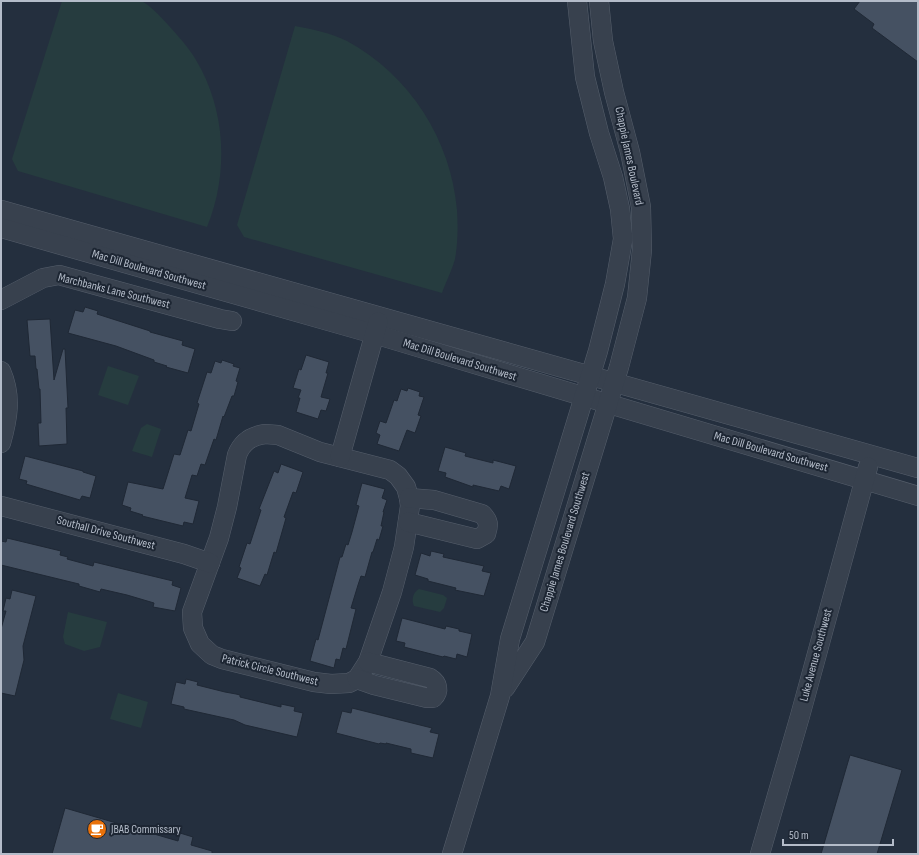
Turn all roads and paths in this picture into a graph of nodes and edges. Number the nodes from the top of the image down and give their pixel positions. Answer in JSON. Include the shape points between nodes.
{"nodes":[{"id":1,"x":578,"y":1,"type":"edge"},
{"id":2,"x":599,"y":1,"type":"edge"},
{"id":3,"x":1,"y":210,"type":"edge"},
{"id":4,"x":1,"y":228,"type":"edge"},
{"id":5,"x":1,"y":300,"type":"edge"},
{"id":6,"x":232,"y":321,"type":"dead end"},
{"id":7,"x":377,"y":325,"type":"junction"},
{"id":8,"x":1,"y":371,"type":"edge"},
{"id":9,"x":590,"y":375,"type":"junction"},
{"id":10,"x":614,"y":382,"type":"junction"},
{"id":11,"x":583,"y":397,"type":"junction"},
{"id":12,"x":608,"y":404,"type":"junction"},
{"id":13,"x":1,"y":443,"type":"edge"},
{"id":14,"x":871,"y":456,"type":"junction"},
{"id":15,"x":340,"y":457,"type":"junction"},
{"id":16,"x":918,"y":468,"type":"edge"},
{"id":17,"x":864,"y":479,"type":"junction"},
{"id":18,"x":918,"y":496,"type":"edge"},
{"id":19,"x":409,"y":498,"type":"junction"},
{"id":20,"x":1,"y":506,"type":"edge"},
{"id":21,"x":408,"y":522,"type":"junction"},
{"id":22,"x":210,"y":564,"type":"junction"},
{"id":23,"x":368,"y":662,"type":"junction"},
{"id":24,"x":357,"y":679,"type":"junction"},
{"id":25,"x":500,"y":696,"type":"junction"},
{"id":26,"x":452,"y":854,"type":"edge"},
{"id":27,"x":760,"y":854,"type":"edge"}],
"edges":[{"from":1,"to":9,"type":"street","name":"Chappie James Boulevard","via":[[585,77],[613,177],[623,239],[613,291]]},
{"from":2,"to":10,"type":"street","name":"Chappie James Boulevard","via":[[603,41],[641,207],[642,250],[637,298]]},
{"from":3,"to":7,"type":"street","name":"Mac Dill Boulevard Southwest"},
{"from":4,"to":7,"type":"street","name":"Mac Dill Boulevard Southwest"},
{"from":5,"to":6,"type":"street","name":"Marchbanks Lane Southwest","via":[[43,278],[59,275]]},
{"from":7,"to":9,"type":"street","name":"Mac Dill Boulevard Southwest"},
{"from":7,"to":11,"type":"street","name":"Mac Dill Boulevard Southwest"},
{"from":7,"to":15,"type":"street"},
{"from":8,"to":13,"type":"street","via":[[8,404]]},
{"from":9,"to":10,"type":"street","name":"Mac Dill Boulevard Southwest"},
{"from":9,"to":11,"type":"street","name":"Chappie James Boulevard Southwest"},
{"from":10,"to":12,"type":"street","name":"Chappie James Boulevard Southwest"},
{"from":10,"to":14,"type":"street","name":"Mac Dill Boulevard Southwest"},
{"from":11,"to":12,"type":"street","name":"Mac Dill Boulevard Southwest"},
{"from":11,"to":25,"type":"street","name":"Chappie James Boulevard Southwest","via":[[510,638]]},
{"from":12,"to":17,"type":"street","name":"Mac Dill Boulevard Southwest"},
{"from":12,"to":25,"type":"street","name":"Chappie James Boulevard Southwest","via":[[535,642]]},
{"from":14,"to":16,"type":"street","name":"Mac Dill Boulevard Southwest"},
{"from":14,"to":17,"type":"street","name":"Luke Avenue Southwest"},
{"from":15,"to":19,"type":"street","name":"Patrick Circle Southwest","via":[[390,470],[404,483]]},
{"from":15,"to":22,"type":"street","name":"Patrick Circle Southwest","via":[[278,435],[258,435],[246,441],[237,455],[225,515]]},
{"from":17,"to":18,"type":"street","name":"Mac Dill Boulevard Southwest"},
{"from":17,"to":27,"type":"street","name":"Luke Avenue Southwest"},
{"from":19,"to":21,"type":"street","name":"Patrick Circle Southwest"},
{"from":19,"to":21,"type":"street","via":[[434,500],[482,514],[488,524],[486,534],[477,539]]},
{"from":20,"to":22,"type":"street","name":"Southall Drive Southwest","via":[[184,554]]},
{"from":21,"to":23,"type":"street","name":"Patrick Circle Southwest","via":[[396,580]]},
{"from":22,"to":24,"type":"street","name":"Patrick Circle Southwest","via":[[192,616],[194,634],[208,652],[222,659],[314,682],[343,684]]},
{"from":23,"to":24,"type":"street","name":"Patrick Circle Southwest"},
{"from":23,"to":24,"type":"street","via":[[430,678],[438,691],[432,698],[427,698]]},
{"from":25,"to":26,"type":"street","name":"Chappie James Boulevard Southwest"}]}
